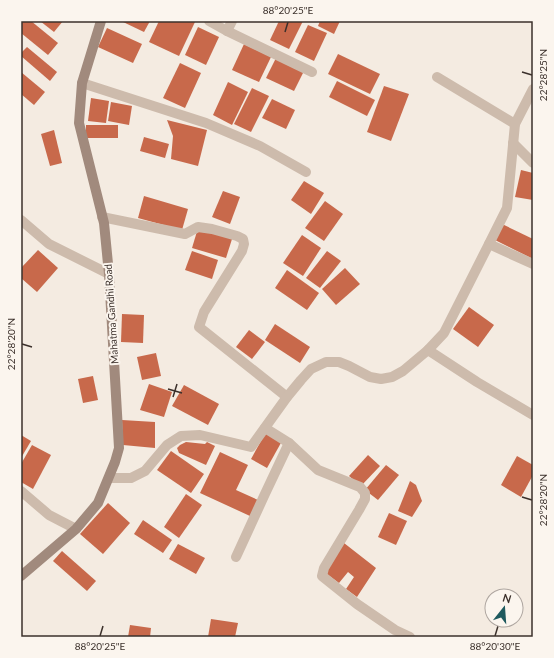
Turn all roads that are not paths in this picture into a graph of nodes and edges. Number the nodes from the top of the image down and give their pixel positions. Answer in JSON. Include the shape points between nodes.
{"nodes":[{"id":1,"x":101,"y":21,"type":"edge"},
{"id":2,"x":209,"y":21,"type":"edge"},
{"id":3,"x":232,"y":21,"type":"edge"},
{"id":4,"x":227,"y":31,"type":"junction"},
{"id":5,"x":312,"y":72,"type":"dead end"},
{"id":6,"x":437,"y":77,"type":"dead end"},
{"id":7,"x":82,"y":83,"type":"junction"},
{"id":8,"x":533,"y":89,"type":"edge"},
{"id":9,"x":515,"y":124,"type":"junction"},
{"id":10,"x":513,"y":142,"type":"junction"},
{"id":11,"x":533,"y":163,"type":"edge"},
{"id":12,"x":306,"y":172,"type":"dead end"},
{"id":13,"x":102,"y":217,"type":"junction"},
{"id":14,"x":21,"y":220,"type":"edge"},
{"id":15,"x":489,"y":244,"type":"junction"},
{"id":16,"x":533,"y":264,"type":"edge"},
{"id":17,"x":110,"y":274,"type":"junction"},
{"id":18,"x":428,"y":350,"type":"junction"},
{"id":19,"x":288,"y":397,"type":"junction"},
{"id":20,"x":533,"y":415,"type":"edge"},
{"id":21,"x":265,"y":428,"type":"junction"},
{"id":22,"x":289,"y":443,"type":"junction"},
{"id":23,"x":109,"y":478,"type":"junction"},
{"id":24,"x":21,"y":491,"type":"edge"},
{"id":25,"x":76,"y":529,"type":"junction"},
{"id":26,"x":236,"y":557,"type":"dead end"},
{"id":27,"x":21,"y":576,"type":"edge"},
{"id":28,"x":410,"y":637,"type":"edge"}],
"edges":[{"from":1,"to":7,"type":"main road","name":"Mahatma Gandhi Road"},
{"from":2,"to":4,"type":"street"},
{"from":3,"to":4,"type":"street"},
{"from":4,"to":5,"type":"street"},
{"from":6,"to":9,"type":"street"},
{"from":7,"to":12,"type":"street","via":[[206,123],[260,146]]},
{"from":7,"to":13,"type":"main road","name":"Mahatma Gandhi Road","via":[[79,123]]},
{"from":8,"to":9,"type":"street"},
{"from":9,"to":10,"type":"street"},
{"from":10,"to":11,"type":"street"},
{"from":10,"to":15,"type":"street","via":[[507,208]]},
{"from":13,"to":17,"type":"main road","name":"Mahatma Gandhi Road"},
{"from":13,"to":19,"type":"street","via":[[185,234],[198,226],[242,239],[242,251],[204,312],[199,327]]},
{"from":14,"to":17,"type":"street","via":[[49,244]]},
{"from":15,"to":16,"type":"street"},
{"from":15,"to":18,"type":"street","via":[[444,333]]},
{"from":17,"to":23,"type":"main road","name":"Mahatma Gandhi Road","via":[[119,448]]},
{"from":18,"to":19,"type":"street","via":[[398,374],[381,379],[370,377],[339,362],[326,362],[311,369]]},
{"from":18,"to":20,"type":"street"},
{"from":19,"to":21,"type":"street"},
{"from":21,"to":22,"type":"street"},
{"from":21,"to":23,"type":"street","via":[[251,447],[200,435],[181,436],[167,445],[145,471],[131,478]]},
{"from":22,"to":26,"type":"street"},
{"from":22,"to":28,"type":"street","via":[[318,470],[360,487],[365,493],[365,499],[324,568],[322,576],[357,604]]},
{"from":23,"to":25,"type":"main road","name":"Mahatma Gandhi Road","via":[[98,503]]},
{"from":24,"to":25,"type":"street","via":[[49,515]]},
{"from":25,"to":27,"type":"main road","name":"Mahatma Gandhi Road"}]}
